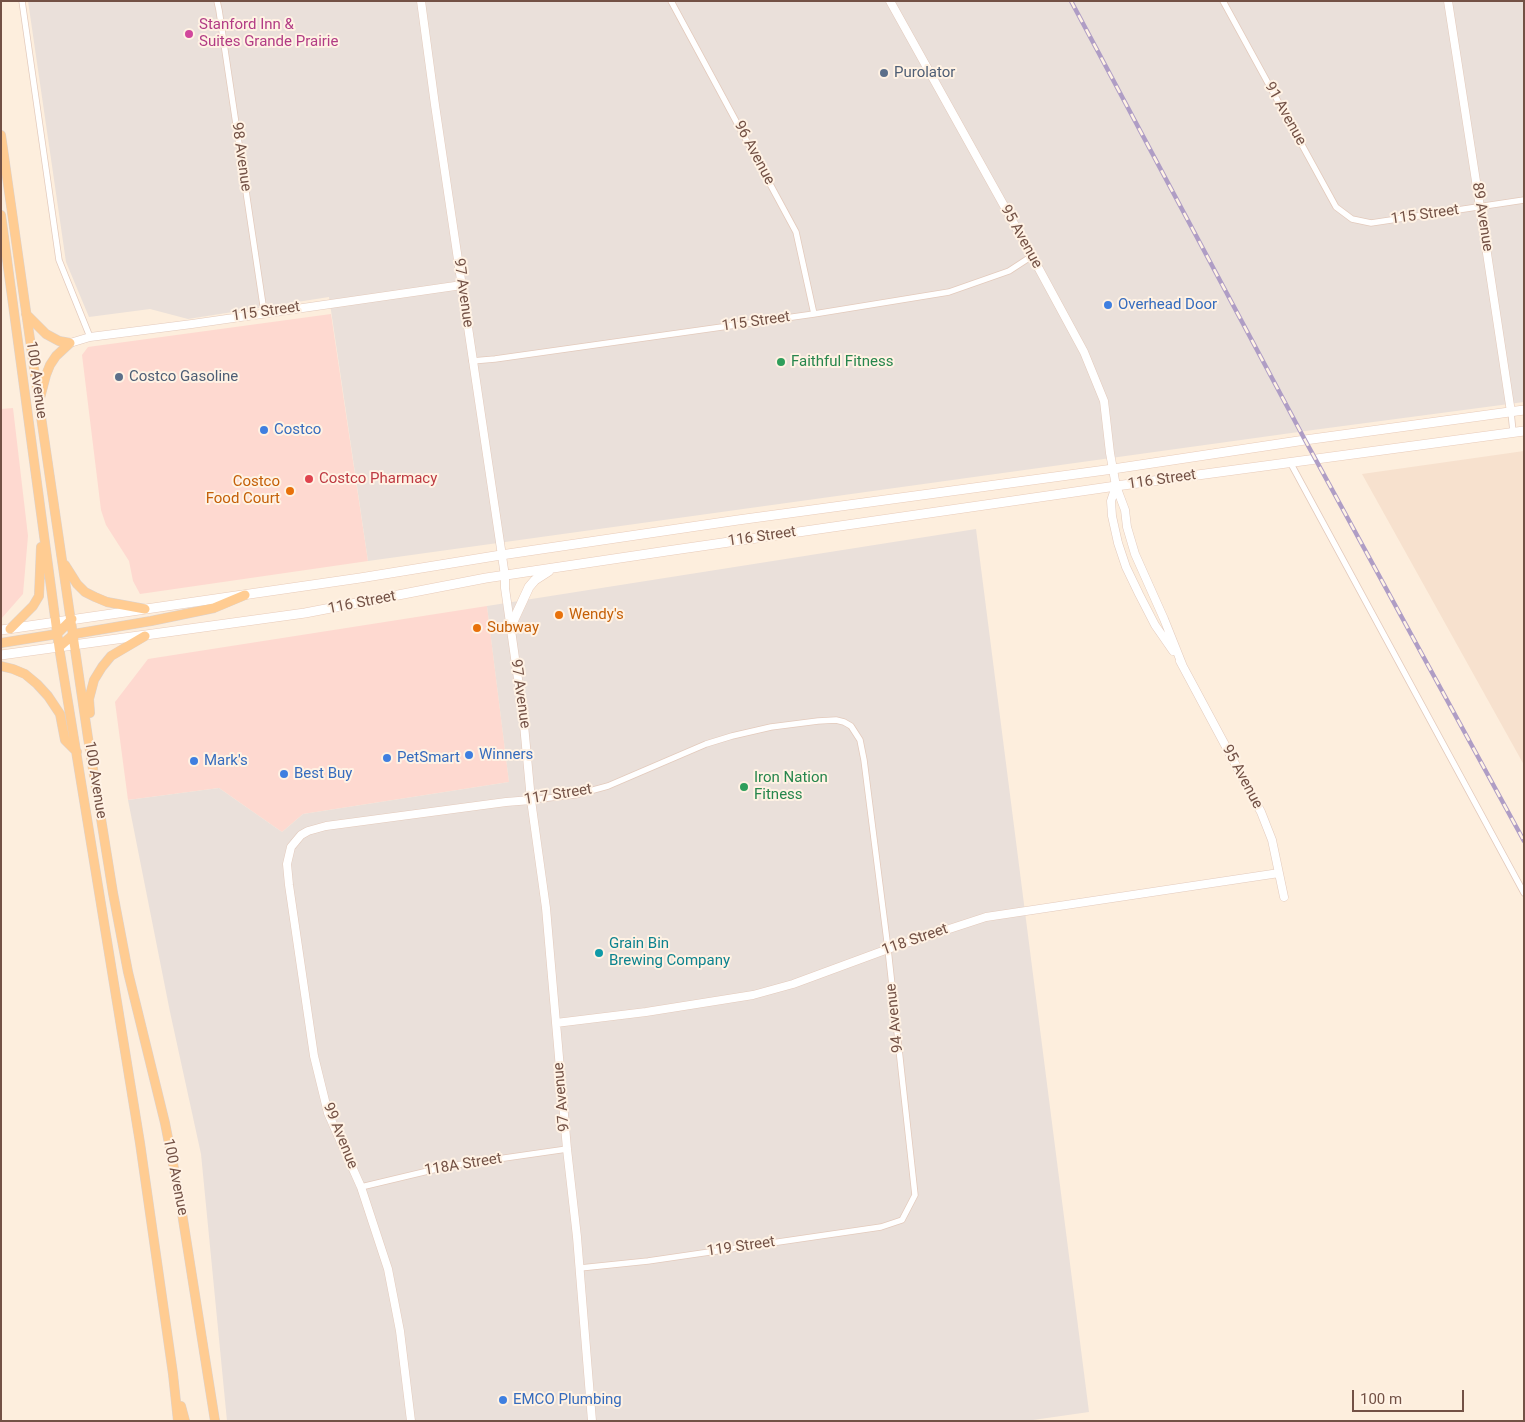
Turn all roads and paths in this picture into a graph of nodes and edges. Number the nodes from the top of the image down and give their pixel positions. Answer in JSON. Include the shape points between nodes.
{"nodes":[{"id":1,"x":22,"y":1,"type":"edge"},
{"id":2,"x":217,"y":1,"type":"edge"},
{"id":3,"x":421,"y":1,"type":"edge"},
{"id":4,"x":671,"y":1,"type":"edge"},
{"id":5,"x":890,"y":1,"type":"edge"},
{"id":6,"x":1224,"y":1,"type":"edge"},
{"id":7,"x":1448,"y":1,"type":"edge"},
{"id":8,"x":1,"y":136,"type":"edge"},
{"id":9,"x":1524,"y":200,"type":"edge"},
{"id":10,"x":1480,"y":206,"type":"junction"},
{"id":11,"x":1,"y":215,"type":"edge"},
{"id":12,"x":1355,"y":220,"type":"joint"},
{"id":13,"x":1032,"y":256,"type":"junction"},
{"id":14,"x":462,"y":284,"type":"junction"},
{"id":15,"x":264,"y":312,"type":"junction"},
{"id":16,"x":26,"y":314,"type":"junction"},
{"id":17,"x":814,"y":314,"type":"junction"},
{"id":18,"x":90,"y":337,"type":"junction"},
{"id":19,"x":70,"y":343,"type":"junction"},
{"id":20,"x":472,"y":360,"type":"junction"},
{"id":21,"x":39,"y":403,"type":"junction"},
{"id":22,"x":1524,"y":410,"type":"edge"},
{"id":23,"x":1511,"y":412,"type":"junction"},
{"id":24,"x":1524,"y":431,"type":"edge"},
{"id":25,"x":1513,"y":432,"type":"junction"},
{"id":26,"x":1290,"y":462,"type":"junction"},
{"id":27,"x":1113,"y":469,"type":"junction"},
{"id":28,"x":1116,"y":486,"type":"junction"},
{"id":29,"x":41,"y":519,"type":"junction"},
{"id":30,"x":501,"y":554,"type":"junction"},
{"id":31,"x":63,"y":562,"type":"junction"},
{"id":32,"x":554,"y":568,"type":"junction"},
{"id":33,"x":505,"y":576,"type":"junction"},
{"id":34,"x":245,"y":595,"type":"junction"},
{"id":35,"x":145,"y":609,"type":"junction"},
{"id":36,"x":72,"y":619,"type":"junction"},
{"id":37,"x":55,"y":621,"type":"junction"},
{"id":38,"x":510,"y":628,"type":"junction"},
{"id":39,"x":6,"y":630,"type":"edge"},
{"id":40,"x":57,"y":634,"type":"junction"},
{"id":41,"x":74,"y":634,"type":"junction"},
{"id":42,"x":144,"y":636,"type":"junction"},
{"id":43,"x":1,"y":643,"type":"edge"},
{"id":44,"x":75,"y":645,"type":"junction"},
{"id":45,"x":59,"y":647,"type":"junction"},
{"id":46,"x":1,"y":655,"type":"edge"},
{"id":47,"x":1182,"y":664,"type":"junction"},
{"id":48,"x":1,"y":666,"type":"edge"},
{"id":49,"x":851,"y":726,"type":"joint"},
{"id":50,"x":88,"y":738,"type":"junction"},
{"id":51,"x":77,"y":752,"type":"junction"},
{"id":52,"x":531,"y":800,"type":"junction"},
{"id":53,"x":291,"y":847,"type":"joint"},
{"id":54,"x":1279,"y":873,"type":"junction"},
{"id":55,"x":1524,"y":893,"type":"edge"},
{"id":56,"x":1284,"y":897,"type":"dead end"},
{"id":57,"x":888,"y":949,"type":"junction"},
{"id":58,"x":556,"y":1023,"type":"junction"},
{"id":59,"x":567,"y":1149,"type":"junction"},
{"id":60,"x":361,"y":1187,"type":"junction"},
{"id":61,"x":902,"y":1220,"type":"joint"},
{"id":62,"x":580,"y":1268,"type":"junction"},
{"id":63,"x":173,"y":1374,"type":"junction"},
{"id":64,"x":178,"y":1421,"type":"edge"},
{"id":65,"x":185,"y":1421,"type":"edge"},
{"id":66,"x":214,"y":1421,"type":"edge"},
{"id":67,"x":411,"y":1421,"type":"edge"},
{"id":68,"x":592,"y":1421,"type":"edge"}],
"edges":[{"from":1,"to":18,"type":"street","via":[[59,260]]},
{"from":2,"to":15,"type":"street","name":"98 Avenue"},
{"from":3,"to":14,"type":"street","name":"97 Avenue"},
{"from":4,"to":17,"type":"street","name":"96 Avenue","via":[[796,232]]},
{"from":5,"to":13,"type":"street","name":"95 Avenue"},
{"from":6,"to":12,"type":"street","name":"91 Avenue","via":[[1336,207]]},
{"from":7,"to":10,"type":"street","name":"89 Avenue"},
{"from":8,"to":16,"type":"main road","name":"100 Avenue"},
{"from":9,"to":10,"type":"street","name":"115 Street"},
{"from":10,"to":12,"type":"street","name":"115 Street","via":[[1371,222]]},
{"from":10,"to":23,"type":"street","name":"89 Avenue"},
{"from":11,"to":29,"type":"main road","name":"100 Avenue"},
{"from":13,"to":17,"type":"street","name":"115 Street","via":[[1009,271],[949,292]]},
{"from":13,"to":27,"type":"street","name":"95 Avenue","via":[[1084,352],[1104,401]]},
{"from":14,"to":15,"type":"street","name":"115 Street"},
{"from":14,"to":20,"type":"street","name":"97 Avenue"},
{"from":15,"to":18,"type":"street","name":"115 Street"},
{"from":16,"to":19,"type":"main road","via":[[46,334]]},
{"from":16,"to":21,"type":"main road","name":"100 Avenue"},
{"from":17,"to":20,"type":"street","name":"115 Street"},
{"from":18,"to":19,"type":"street","name":"115 Street"},
{"from":19,"to":21,"type":"main road","via":[[50,364]]},
{"from":20,"to":30,"type":"street","name":"97 Avenue"},
{"from":21,"to":31,"type":"main road","name":"100 Avenue"},
{"from":22,"to":23,"type":"main road","name":"116 Street"},
{"from":23,"to":25,"type":"street","name":"89 Avenue"},
{"from":23,"to":27,"type":"main road","name":"116 Street"},
{"from":24,"to":25,"type":"main road","name":"116 Street"},
{"from":25,"to":26,"type":"main road","name":"116 Street"},
{"from":26,"to":28,"type":"main road","name":"116 Street"},
{"from":26,"to":55,"type":"street"},
{"from":27,"to":28,"type":"street","name":"95 Avenue"},
{"from":27,"to":30,"type":"main road","name":"116 Street"},
{"from":28,"to":32,"type":"main road","name":"116 Street"},
{"from":28,"to":47,"type":"street","name":"95 Avenue","via":[[1135,554]]},
{"from":28,"to":47,"type":"street","name":"95 Avenue","via":[[1111,501],[1112,516],[1126,567],[1155,625]]},
{"from":29,"to":37,"type":"main road","name":"100 Avenue"},
{"from":29,"to":39,"type":"main road","via":[[39,596],[33,606]]},
{"from":30,"to":33,"type":"street","name":"97 Avenue"},
{"from":30,"to":34,"type":"main road","name":"116 Street"},
{"from":31,"to":35,"type":"main road","via":[[77,584],[95,598]]},
{"from":31,"to":36,"type":"main road","name":"100 Avenue"},
{"from":32,"to":33,"type":"main road","name":"116 Street"},
{"from":32,"to":38,"type":"main road","via":[[529,587]]},
{"from":33,"to":38,"type":"street","name":"97 Avenue"},
{"from":33,"to":42,"type":"main road","name":"116 Street","via":[[305,613]]},
{"from":34,"to":35,"type":"main road","name":"116 Street"},
{"from":34,"to":41,"type":"main road","via":[[214,608]]},
{"from":35,"to":36,"type":"main road","name":"116 Street"},
{"from":36,"to":37,"type":"main road","name":"116 Street"},
{"from":36,"to":40,"type":"main road"},
{"from":36,"to":41,"type":"main road","name":"100 Avenue"},
{"from":37,"to":39,"type":"main road","name":"116 Street"},
{"from":37,"to":40,"type":"main road","name":"100 Avenue"},
{"from":38,"to":52,"type":"street","name":"97 Avenue"},
{"from":40,"to":43,"type":"main road"},
{"from":40,"to":45,"type":"main road","name":"100 Avenue"},
{"from":41,"to":44,"type":"main road","name":"100 Avenue"},
{"from":41,"to":45,"type":"main road"},
{"from":42,"to":44,"type":"main road","name":"116 Street"},
{"from":42,"to":50,"type":"main road","via":[[112,656],[94,680],[89,699],[91,726]]},
{"from":44,"to":45,"type":"main road","name":"116 Street"},
{"from":44,"to":50,"type":"main road","name":"100 Avenue"},
{"from":45,"to":46,"type":"main road","name":"116 Street"},
{"from":45,"to":51,"type":"main road","name":"100 Avenue"},
{"from":47,"to":54,"type":"street","name":"95 Avenue","via":[[1261,812],[1272,840]]},
{"from":48,"to":51,"type":"main road","via":[[25,674],[38,684],[60,714],[65,740]]},
{"from":49,"to":52,"type":"street","name":"117 Street","via":[[836,720],[818,721],[732,736],[608,786],[575,795]]},
{"from":49,"to":57,"type":"street","name":"94 Avenue","via":[[860,740],[864,760]]},
{"from":50,"to":66,"type":"main road","name":"100 Avenue","via":[[128,972],[179,1194]]},
{"from":51,"to":63,"type":"main road","name":"100 Avenue"},
{"from":52,"to":53,"type":"street","name":"117 Street","via":[[326,826],[308,830]]},
{"from":52,"to":58,"type":"street","name":"97 Avenue","via":[[546,908]]},
{"from":53,"to":60,"type":"street","name":"99 Avenue","via":[[289,885],[314,1056],[328,1113]]},
{"from":54,"to":56,"type":"street","name":"95 Avenue"},
{"from":54,"to":57,"type":"street","name":"118 Street","via":[[986,917]]},
{"from":57,"to":58,"type":"street","name":"118 Street","via":[[753,995]]},
{"from":57,"to":61,"type":"street","name":"94 Avenue","via":[[915,1195]]},
{"from":58,"to":59,"type":"street","name":"97 Avenue"},
{"from":59,"to":60,"type":"street","name":"118A Street","via":[[449,1166]]},
{"from":59,"to":62,"type":"street","name":"97 Avenue"},
{"from":60,"to":67,"type":"street","name":"99 Avenue","via":[[388,1269],[400,1331]]},
{"from":61,"to":62,"type":"street","name":"119 Street","via":[[872,1228]]},
{"from":62,"to":68,"type":"street","name":"97 Avenue"},
{"from":63,"to":64,"type":"main road","name":"100 Avenue"},
{"from":63,"to":65,"type":"main road"}]}
